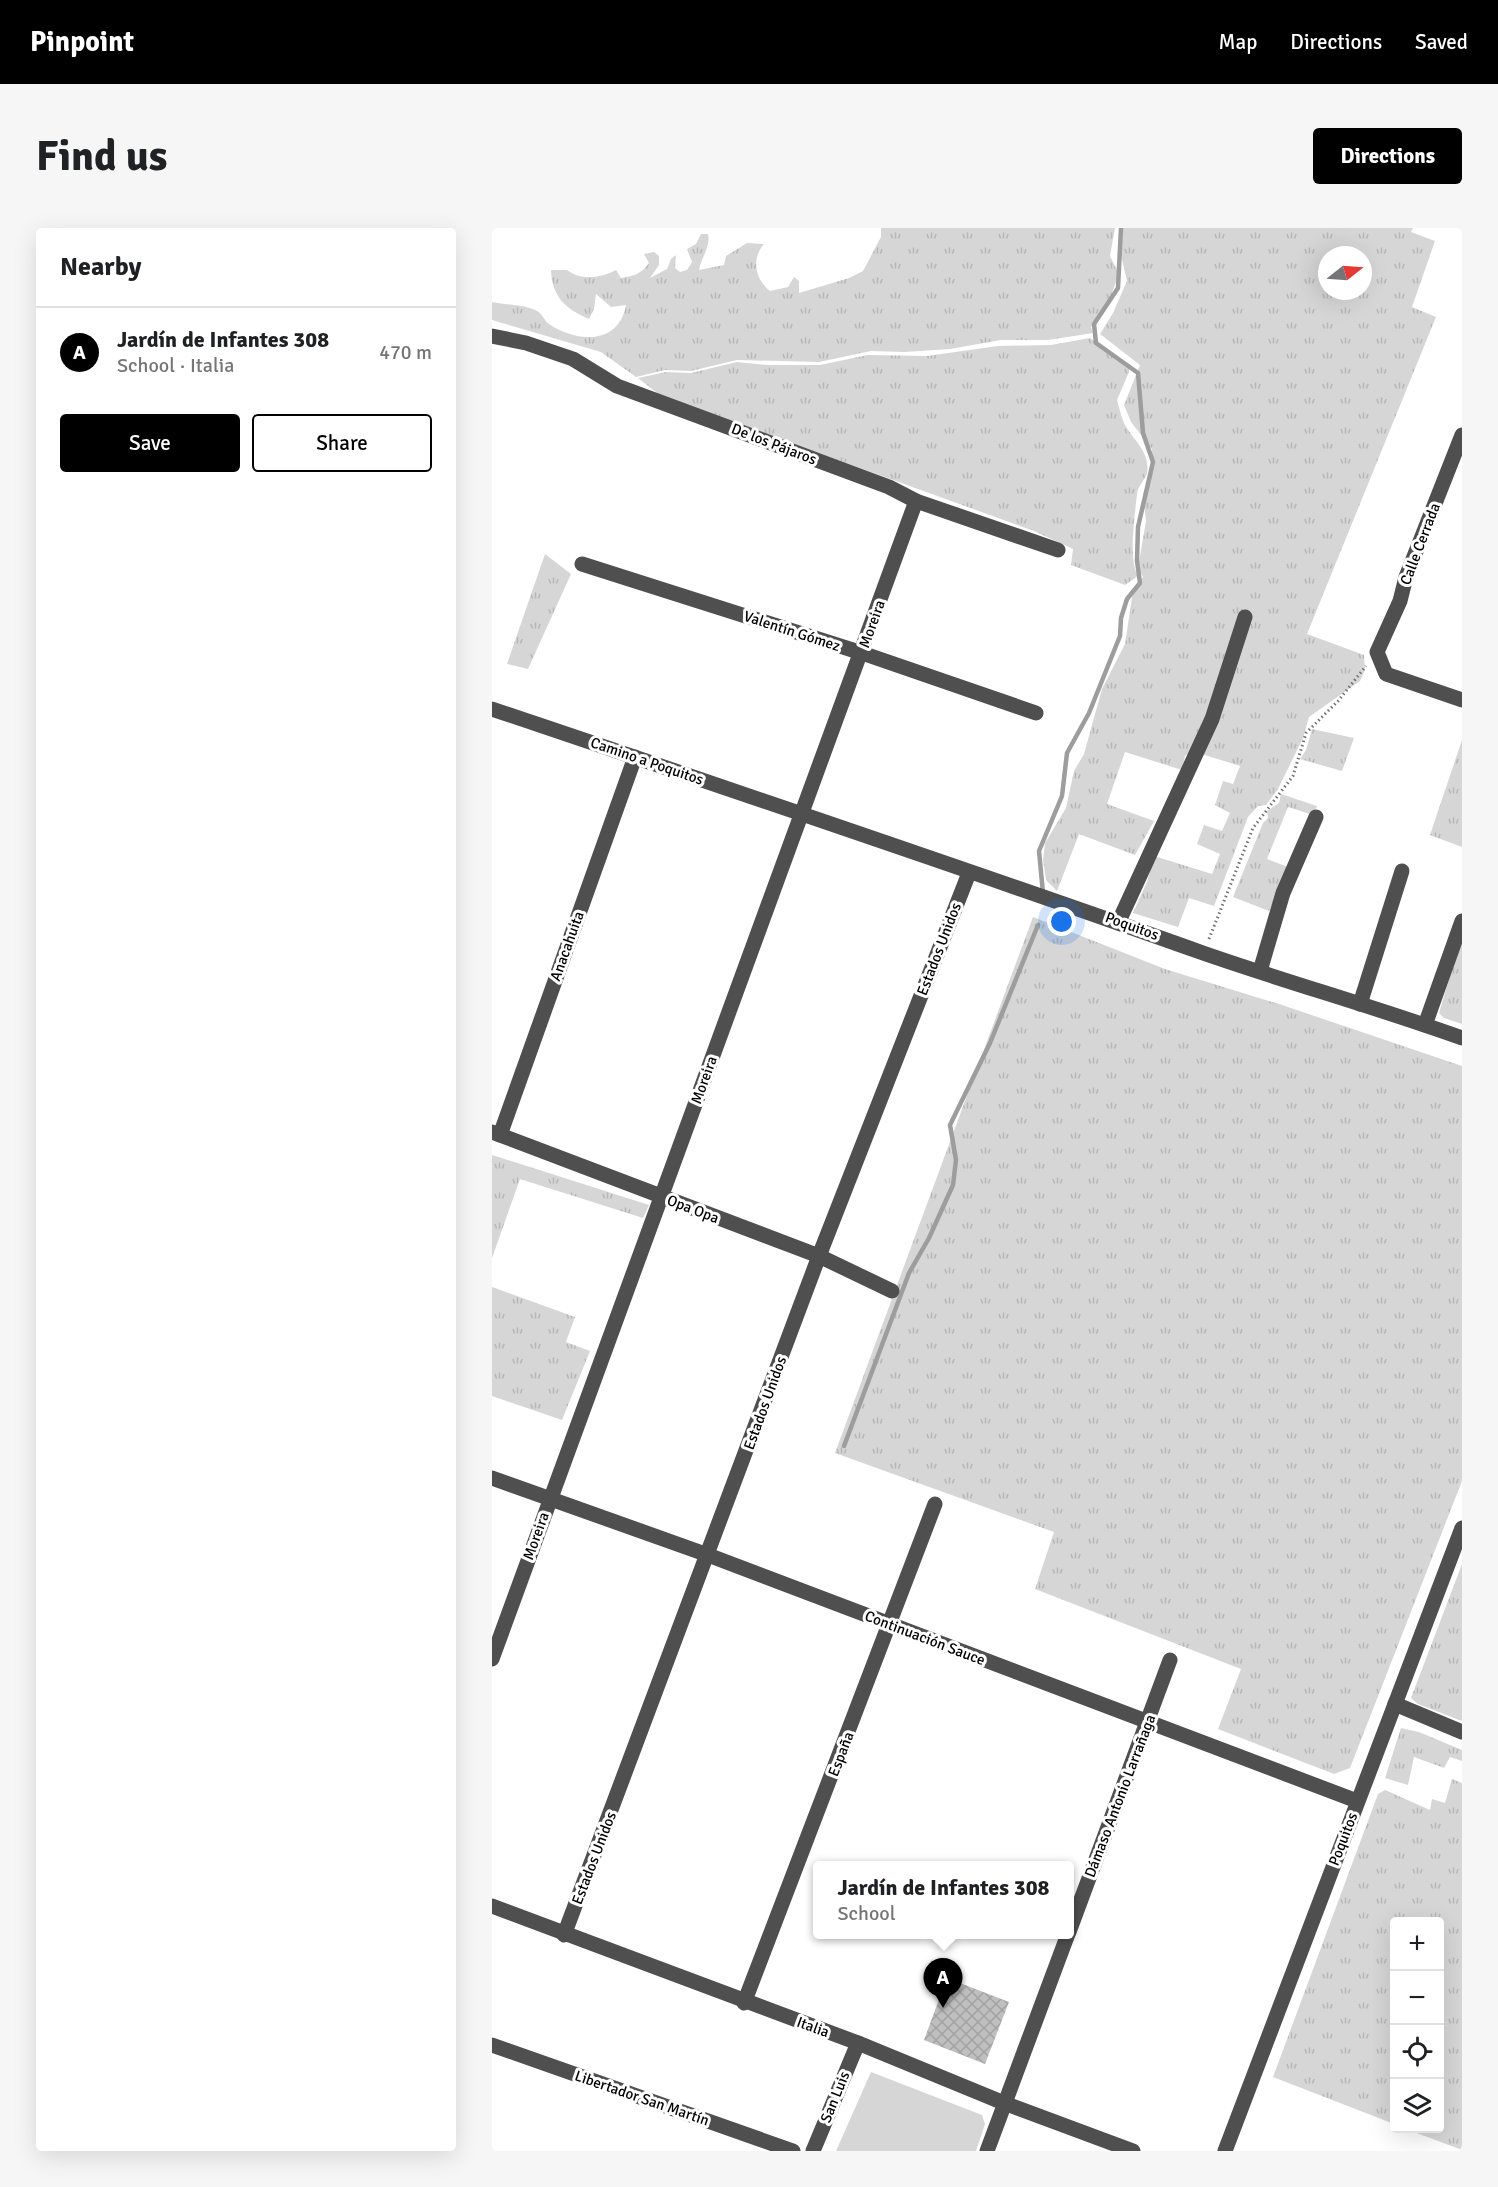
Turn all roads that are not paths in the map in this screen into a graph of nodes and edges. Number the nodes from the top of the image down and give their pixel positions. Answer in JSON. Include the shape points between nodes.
{"nodes":[{"id":1,"x":492,"y":336,"type":"edge"},
{"id":2,"x":1462,"y":435,"type":"edge"},
{"id":3,"x":916,"y":501,"type":"junction"},
{"id":4,"x":1058,"y":550,"type":"dead end"},
{"id":5,"x":582,"y":564,"type":"dead end"},
{"id":6,"x":1245,"y":617,"type":"dead end"},
{"id":7,"x":862,"y":653,"type":"junction"},
{"id":8,"x":1462,"y":700,"type":"edge"},
{"id":9,"x":492,"y":709,"type":"edge"},
{"id":10,"x":1036,"y":713,"type":"dead end"},
{"id":11,"x":635,"y":757,"type":"junction"},
{"id":12,"x":803,"y":814,"type":"junction"},
{"id":13,"x":1316,"y":817,"type":"dead end"},
{"id":14,"x":1402,"y":871,"type":"dead end"},
{"id":15,"x":969,"y":873,"type":"junction"},
{"id":16,"x":1119,"y":921,"type":"junction"},
{"id":17,"x":1462,"y":921,"type":"edge"},
{"id":18,"x":1260,"y":971,"type":"junction"},
{"id":19,"x":1360,"y":1004,"type":"junction"},
{"id":20,"x":1425,"y":1024,"type":"junction"},
{"id":21,"x":1462,"y":1038,"type":"edge"},
{"id":22,"x":496,"y":1133,"type":"edge"},
{"id":23,"x":660,"y":1196,"type":"junction"},
{"id":24,"x":819,"y":1256,"type":"junction"},
{"id":25,"x":892,"y":1291,"type":"dead end"},
{"id":26,"x":492,"y":1478,"type":"edge"},
{"id":27,"x":549,"y":1497,"type":"junction"},
{"id":28,"x":935,"y":1504,"type":"dead end"},
{"id":29,"x":1462,"y":1528,"type":"edge"},
{"id":30,"x":708,"y":1555,"type":"junction"},
{"id":31,"x":891,"y":1625,"type":"junction"},
{"id":32,"x":492,"y":1659,"type":"edge"},
{"id":33,"x":1170,"y":1660,"type":"dead end"},
{"id":34,"x":1395,"y":1704,"type":"junction"},
{"id":35,"x":1148,"y":1723,"type":"junction"},
{"id":36,"x":1462,"y":1732,"type":"edge"},
{"id":37,"x":1358,"y":1801,"type":"junction"},
{"id":38,"x":492,"y":1906,"type":"edge"},
{"id":39,"x":1074,"y":1920,"type":"edge"},
{"id":40,"x":564,"y":1935,"type":"junction"},
{"id":41,"x":1067,"y":1939,"type":"edge"},
{"id":42,"x":744,"y":2003,"type":"junction"},
{"id":43,"x":858,"y":2043,"type":"junction"},
{"id":44,"x":492,"y":2045,"type":"edge"},
{"id":45,"x":1004,"y":2103,"type":"junction"},
{"id":46,"x":793,"y":2151,"type":"edge"},
{"id":47,"x":813,"y":2151,"type":"edge"},
{"id":48,"x":987,"y":2151,"type":"edge"},
{"id":49,"x":1133,"y":2151,"type":"edge"},
{"id":50,"x":1225,"y":2151,"type":"edge"}],
"edges":[{"from":1,"to":3,"type":"street","name":"De los Pájaros","via":[[573,359],[617,386],[889,486]]},
{"from":2,"to":8,"type":"street","name":"Calle Cerrada","via":[[1377,652],[1386,674]]},
{"from":3,"to":4,"type":"street","name":"De los Pájaros"},
{"from":3,"to":7,"type":"street","name":"Moreira"},
{"from":5,"to":7,"type":"street","name":"Valentín Gómez"},
{"from":6,"to":16,"type":"street","via":[[1212,719]]},
{"from":7,"to":10,"type":"street","name":"Valentín Gómez"},
{"from":7,"to":12,"type":"street","name":"Moreira"},
{"from":9,"to":11,"type":"street","name":"Camino a Poquitos"},
{"from":11,"to":12,"type":"street","name":"Camino a Poquitos"},
{"from":11,"to":22,"type":"street","name":"Anacahuita"},
{"from":12,"to":15,"type":"street","name":"Poquitos"},
{"from":12,"to":23,"type":"street","name":"Moreira"},
{"from":13,"to":18,"type":"street","via":[[1283,893]]},
{"from":14,"to":19,"type":"street"},
{"from":15,"to":16,"type":"street","name":"Poquitos"},
{"from":15,"to":24,"type":"street","name":"Estados Unidos"},
{"from":16,"to":18,"type":"street","name":"Poquitos"},
{"from":17,"to":20,"type":"street"},
{"from":18,"to":19,"type":"street","name":"Poquitos"},
{"from":19,"to":20,"type":"street","name":"Poquitos"},
{"from":20,"to":21,"type":"street","name":"Poquitos"},
{"from":22,"to":23,"type":"street","name":"Opa Opa"},
{"from":23,"to":24,"type":"street","name":"Opa Opa"},
{"from":23,"to":27,"type":"street","name":"Moreira"},
{"from":24,"to":25,"type":"street","name":"Opa Opa"},
{"from":24,"to":30,"type":"street","name":"Estados Unidos"},
{"from":26,"to":27,"type":"street","name":"Continuación Sauce"},
{"from":27,"to":30,"type":"street","name":"Continuación Sauce"},
{"from":27,"to":32,"type":"street","name":"Moreira"},
{"from":28,"to":31,"type":"street","name":"España"},
{"from":29,"to":34,"type":"street","name":"Poquitos"},
{"from":30,"to":31,"type":"street","name":"Continuación Sauce"},
{"from":30,"to":40,"type":"street","name":"Estados Unidos"},
{"from":31,"to":35,"type":"street","name":"Continuación Sauce"},
{"from":31,"to":42,"type":"street","name":"España"},
{"from":33,"to":35,"type":"street","name":"Dámaso Antonio Larrañaga"},
{"from":34,"to":36,"type":"street"},
{"from":34,"to":37,"type":"street","name":"Poquitos"},
{"from":35,"to":37,"type":"street","name":"Continuación Sauce"},
{"from":35,"to":39,"type":"street","name":"Dámaso Antonio Larrañaga"},
{"from":37,"to":50,"type":"street","name":"Poquitos"},
{"from":38,"to":40,"type":"street","name":"Italia"},
{"from":40,"to":42,"type":"street","name":"Italia"},
{"from":41,"to":45,"type":"street","name":"Dámaso Antonio Larrañaga"},
{"from":42,"to":43,"type":"street","name":"Italia"},
{"from":43,"to":45,"type":"street","name":"Italia"},
{"from":43,"to":47,"type":"street","name":"San Luis"},
{"from":44,"to":46,"type":"street","name":"Libertador San Martín"},
{"from":45,"to":48,"type":"street","name":"Dámaso Antonio Larrañaga"},
{"from":45,"to":49,"type":"street","name":"Italia"}]}
